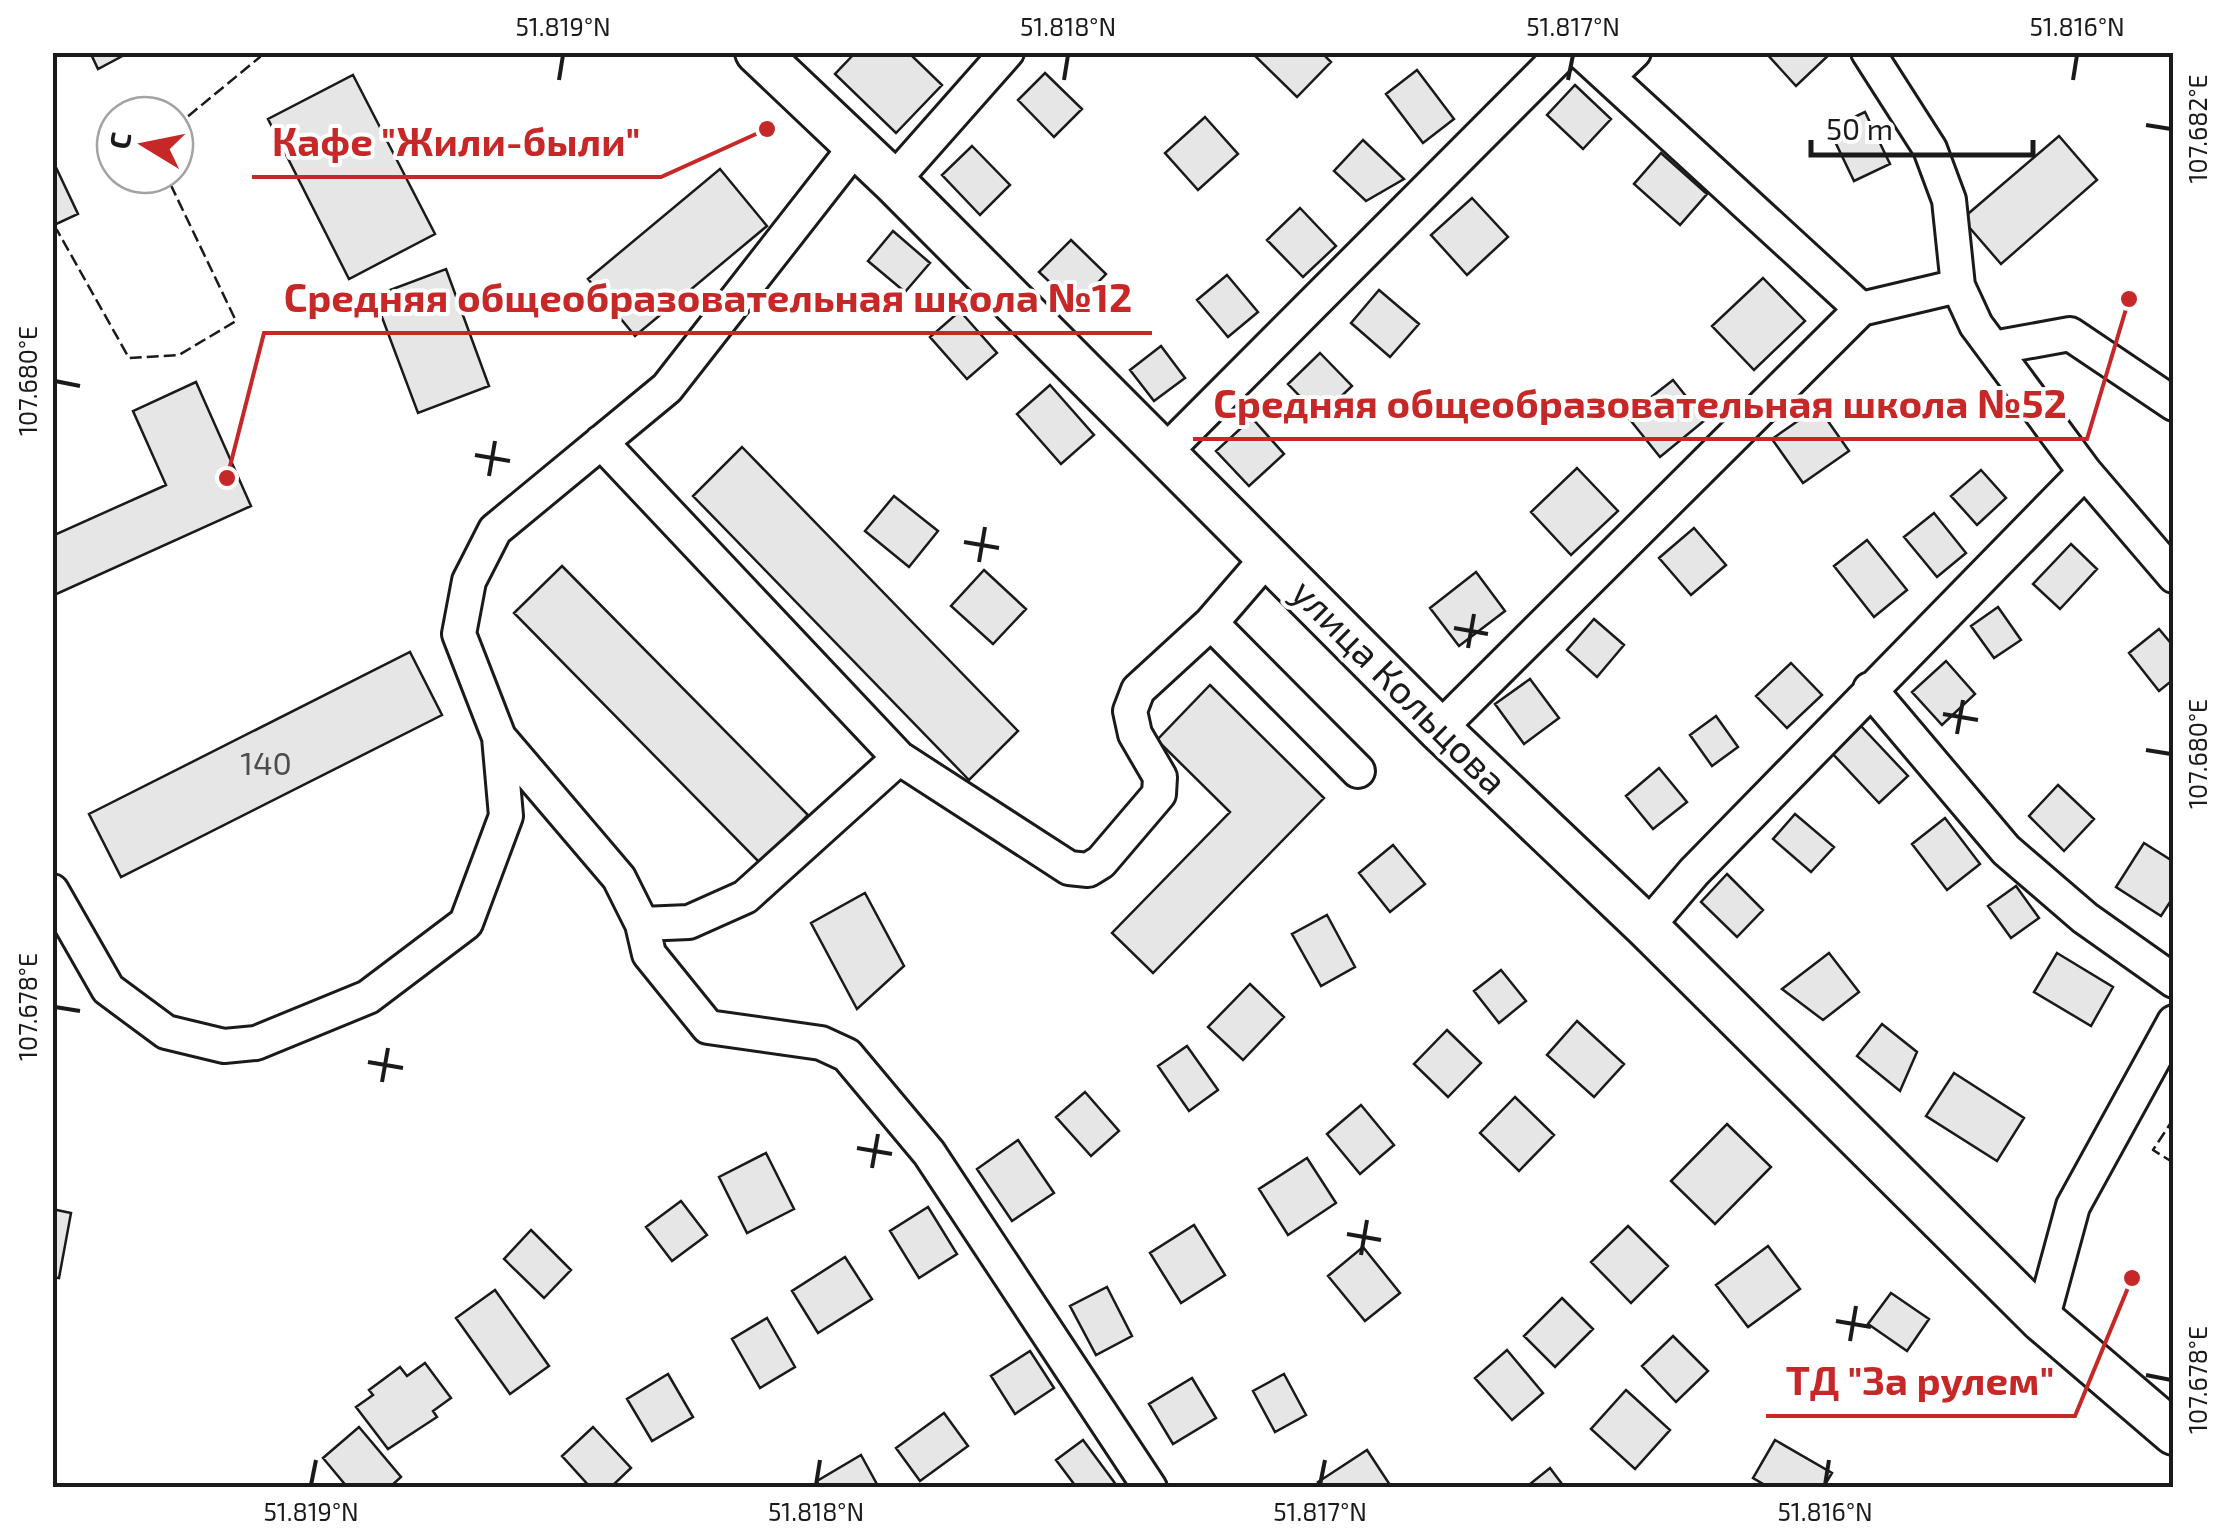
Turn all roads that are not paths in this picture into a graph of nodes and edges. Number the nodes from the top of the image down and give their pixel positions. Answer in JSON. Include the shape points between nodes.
{"nodes":[{"id":1,"x":757,"y":52,"type":"edge"},
{"id":2,"x":1008,"y":52,"type":"edge"},
{"id":3,"x":1564,"y":52,"type":"edge"},
{"id":4,"x":1581,"y":52,"type":"edge"},
{"id":5,"x":1868,"y":52,"type":"edge"},
{"id":6,"x":1622,"y":64,"type":"edge"},
{"id":7,"x":856,"y":146,"type":"junction"},
{"id":8,"x":893,"y":181,"type":"junction"},
{"id":9,"x":1958,"y":286,"type":"junction"},
{"id":10,"x":1861,"y":308,"type":"junction"},
{"id":11,"x":1993,"y":348,"type":"junction"},
{"id":12,"x":2174,"y":404,"type":"edge"},
{"id":13,"x":601,"y":442,"type":"junction"},
{"id":14,"x":1163,"y":454,"type":"junction"},
{"id":15,"x":2085,"y":472,"type":"junction"},
{"id":16,"x":1268,"y":557,"type":"junction"},
{"id":17,"x":2174,"y":576,"type":"edge"},
{"id":18,"x":1210,"y":623,"type":"junction"},
{"id":19,"x":1870,"y":689,"type":"junction"},
{"id":20,"x":1439,"y":729,"type":"junction"},
{"id":21,"x":499,"y":736,"type":"junction"},
{"id":22,"x":899,"y":758,"type":"junction"},
{"id":23,"x":1358,"y":772,"type":"dead end"},
{"id":24,"x":52,"y":891,"type":"edge"},
{"id":25,"x":642,"y":924,"type":"junction"},
{"id":26,"x":1647,"y":927,"type":"junction"},
{"id":27,"x":2174,"y":981,"type":"edge"},
{"id":28,"x":2174,"y":1022,"type":"edge"},
{"id":29,"x":2042,"y":1320,"type":"junction"},
{"id":30,"x":2174,"y":1433,"type":"edge"},
{"id":31,"x":1150,"y":1488,"type":"edge"}],
"edges":[{"from":1,"to":7,"type":"main road","name":"улица Кольцова"},
{"from":2,"to":8,"type":"street"},
{"from":3,"to":14,"type":"street"},
{"from":4,"to":6,"type":"street"},
{"from":5,"to":9,"type":"street","via":[[1930,149],[1949,200]]},
{"from":6,"to":10,"type":"street"},
{"from":7,"to":8,"type":"main road","name":"улица Кольцова"},
{"from":7,"to":13,"type":"street","via":[[667,388]]},
{"from":8,"to":14,"type":"main road","name":"улица Кольцова"},
{"from":9,"to":10,"type":"street"},
{"from":9,"to":11,"type":"street"},
{"from":10,"to":20,"type":"street"},
{"from":11,"to":12,"type":"street","via":[[2070,334]]},
{"from":11,"to":15,"type":"street"},
{"from":13,"to":21,"type":"street","via":[[495,530],[469,580],[459,634]]},
{"from":13,"to":22,"type":"street"},
{"from":14,"to":16,"type":"main road","name":"улица Кольцова"},
{"from":15,"to":17,"type":"street"},
{"from":15,"to":19,"type":"street"},
{"from":16,"to":18,"type":"street"},
{"from":16,"to":20,"type":"main road","name":"улица Кольцова"},
{"from":18,"to":22,"type":"street","via":[[1138,690],[1130,711],[1160,777],[1159,794],[1088,870],[1070,868]]},
{"from":18,"to":23,"type":"street"},
{"from":19,"to":26,"type":"street"},
{"from":19,"to":27,"type":"street","via":[[2006,850],[2085,918]]},
{"from":20,"to":26,"type":"main road","name":"улица Кольцова"},
{"from":21,"to":24,"type":"street","via":[[506,816],[466,923],[368,998],[256,1044],[224,1046],[166,1032],[108,989]]},
{"from":21,"to":25,"type":"street","via":[[619,878]]},
{"from":22,"to":25,"type":"street","via":[[745,898],[689,922]]},
{"from":25,"to":31,"type":"street","via":[[648,954],[708,1027],[821,1043],[847,1055],[929,1153]]},
{"from":26,"to":29,"type":"main road","name":"улица Кольцова"},
{"from":28,"to":29,"type":"street","via":[[2073,1206]]},
{"from":29,"to":30,"type":"main road","name":"улица Кольцова"}]}
